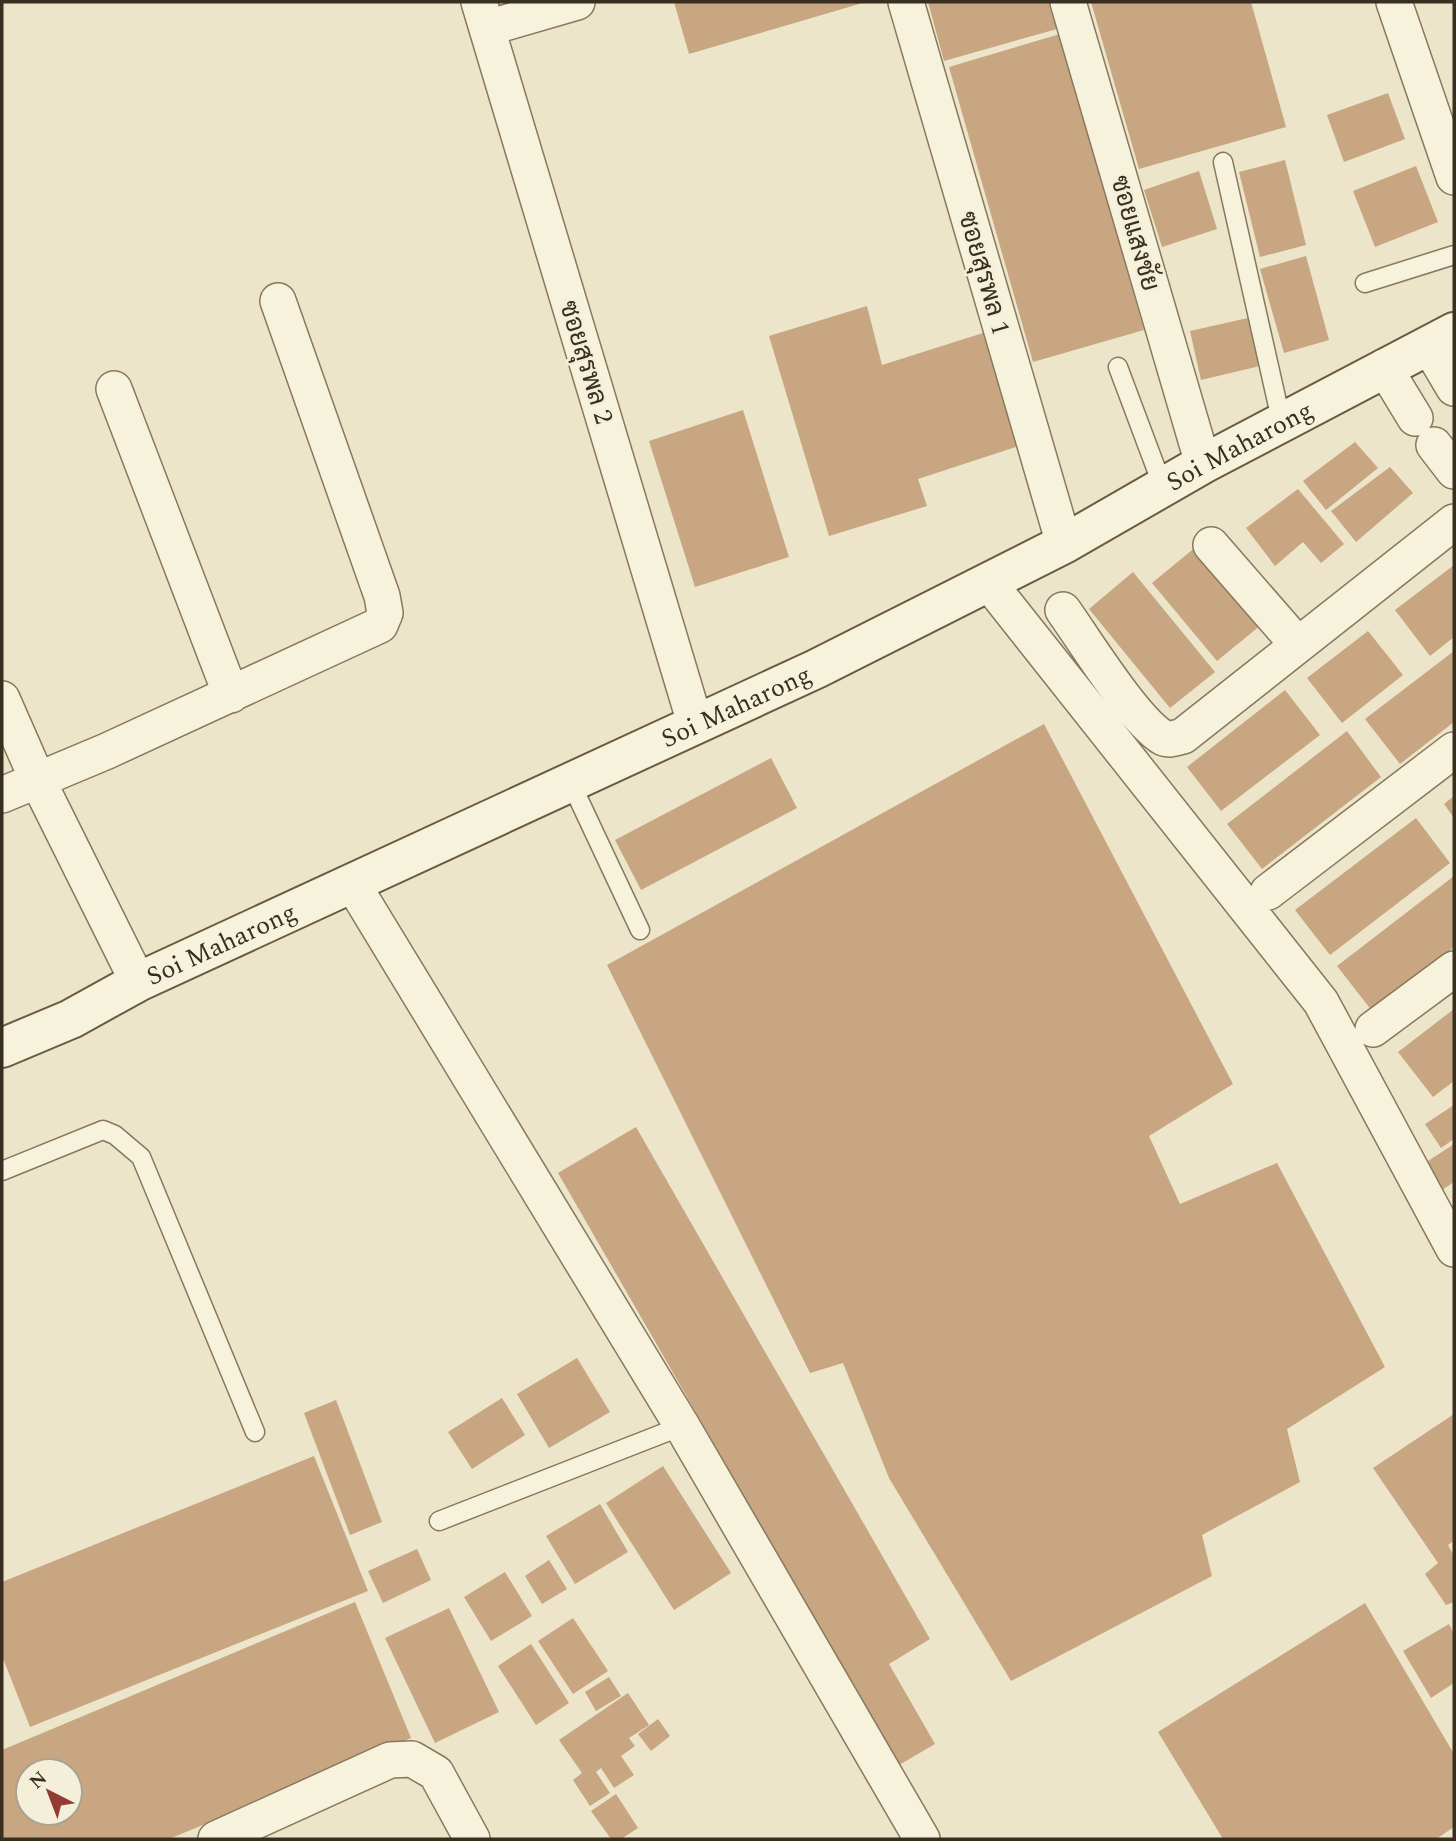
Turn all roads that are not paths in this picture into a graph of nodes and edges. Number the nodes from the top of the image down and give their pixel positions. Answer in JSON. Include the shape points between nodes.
{"nodes":[{"id":1,"x":577,"y":2,"type":"edge"},
{"id":2,"x":906,"y":2,"type":"edge"},
{"id":3,"x":1068,"y":2,"type":"edge"},
{"id":4,"x":1394,"y":2,"type":"edge"},
{"id":5,"x":483,"y":15,"type":"edge"},
{"id":6,"x":1450,"y":155,"type":"edge"},
{"id":7,"x":1223,"y":162,"type":"dead end"},
{"id":8,"x":1454,"y":256,"type":"edge"},
{"id":9,"x":1365,"y":282,"type":"dead end"},
{"id":10,"x":278,"y":301,"type":"dead end"},
{"id":11,"x":1442,"y":339,"type":"edge"},
{"id":12,"x":1118,"y":367,"type":"dead end"},
{"id":13,"x":1384,"y":367,"type":"junction"},
{"id":14,"x":1454,"y":388,"type":"edge"},
{"id":15,"x":114,"y":389,"type":"dead end"},
{"id":16,"x":1282,"y":424,"type":"junction"},
{"id":17,"x":1434,"y":444,"type":"edge"},
{"id":18,"x":1203,"y":464,"type":"junction"},
{"id":19,"x":1163,"y":487,"type":"junction"},
{"id":20,"x":1454,"y":522,"type":"edge"},
{"id":21,"x":1064,"y":544,"type":"junction"},
{"id":22,"x":1211,"y":545,"type":"dead end"},
{"id":23,"x":989,"y":583,"type":"junction"},
{"id":24,"x":1063,"y":610,"type":"dead end"},
{"id":25,"x":1298,"y":645,"type":"junction"},
{"id":26,"x":231,"y":695,"type":"junction"},
{"id":27,"x":2,"y":699,"type":"edge"},
{"id":28,"x":695,"y":723,"type":"junction"},
{"id":29,"x":1454,"y":750,"type":"edge"},
{"id":30,"x":38,"y":781,"type":"junction"},
{"id":31,"x":570,"y":781,"type":"junction"},
{"id":32,"x":2,"y":795,"type":"edge"},
{"id":33,"x":352,"y":883,"type":"junction"},
{"id":34,"x":1268,"y":892,"type":"dead end"},
{"id":35,"x":640,"y":930,"type":"dead end"},
{"id":36,"x":1454,"y":969,"type":"edge"},
{"id":37,"x":138,"y":982,"type":"junction"},
{"id":38,"x":1373,"y":1029,"type":"dead end"},
{"id":39,"x":2,"y":1048,"type":"edge"},
{"id":40,"x":2,"y":1171,"type":"edge"},
{"id":41,"x":1444,"y":1207,"type":"edge"},
{"id":42,"x":1454,"y":1249,"type":"edge"},
{"id":43,"x":682,"y":1426,"type":"junction"},
{"id":44,"x":255,"y":1432,"type":"dead end"},
{"id":45,"x":439,"y":1521,"type":"dead end"},
{"id":46,"x":216,"y":1839,"type":"edge"},
{"id":47,"x":472,"y":1839,"type":"edge"},
{"id":48,"x":922,"y":1839,"type":"edge"}],
"edges":[{"from":1,"to":5,"type":"street"},
{"from":2,"to":21,"type":"street","name":"ซอยสุรพล 1"},
{"from":3,"to":18,"type":"street","name":"ซอยแสงชัย"},
{"from":4,"to":6,"type":"street"},
{"from":5,"to":28,"type":"street","name":"ซอยสุรพล 2"},
{"from":7,"to":16,"type":"lane"},
{"from":8,"to":9,"type":"lane"},
{"from":10,"to":26,"type":"street","via":[[385,613],[380,625],[363,635]]},
{"from":11,"to":13,"type":"street","name":"Soi Maharong"},
{"from":11,"to":14,"type":"street"},
{"from":12,"to":19,"type":"lane"},
{"from":13,"to":16,"type":"street","name":"Soi Maharong"},
{"from":13,"to":17,"type":"street"},
{"from":15,"to":26,"type":"street"},
{"from":16,"to":18,"type":"street","name":"Soi Maharong"},
{"from":18,"to":19,"type":"street","name":"Soi Maharong"},
{"from":19,"to":21,"type":"street","name":"Soi Maharong"},
{"from":20,"to":25,"type":"street"},
{"from":21,"to":23,"type":"street","name":"Soi Maharong"},
{"from":22,"to":25,"type":"street"},
{"from":23,"to":28,"type":"street","name":"Soi Maharong"},
{"from":23,"to":41,"type":"street","via":[[1321,1002]]},
{"from":24,"to":25,"type":"street","via":[[1141,718],[1163,738],[1183,736]]},
{"from":26,"to":30,"type":"street"},
{"from":27,"to":30,"type":"street"},
{"from":28,"to":31,"type":"street","name":"Soi Maharong"},
{"from":29,"to":34,"type":"street"},
{"from":30,"to":32,"type":"street"},
{"from":30,"to":37,"type":"street"},
{"from":31,"to":33,"type":"street","name":"Soi Maharong"},
{"from":31,"to":35,"type":"lane"},
{"from":33,"to":37,"type":"street","name":"Soi Maharong"},
{"from":33,"to":43,"type":"street"},
{"from":36,"to":38,"type":"street"},
{"from":37,"to":39,"type":"street","name":"Soi Maharong","via":[[71,1020]]},
{"from":40,"to":44,"type":"lane","via":[[103,1130],[141,1157]]},
{"from":41,"to":42,"type":"street"},
{"from":43,"to":45,"type":"lane"},
{"from":43,"to":48,"type":"street"},
{"from":46,"to":47,"type":"street","via":[[390,1760],[412,1759],[436,1773]]}]}
